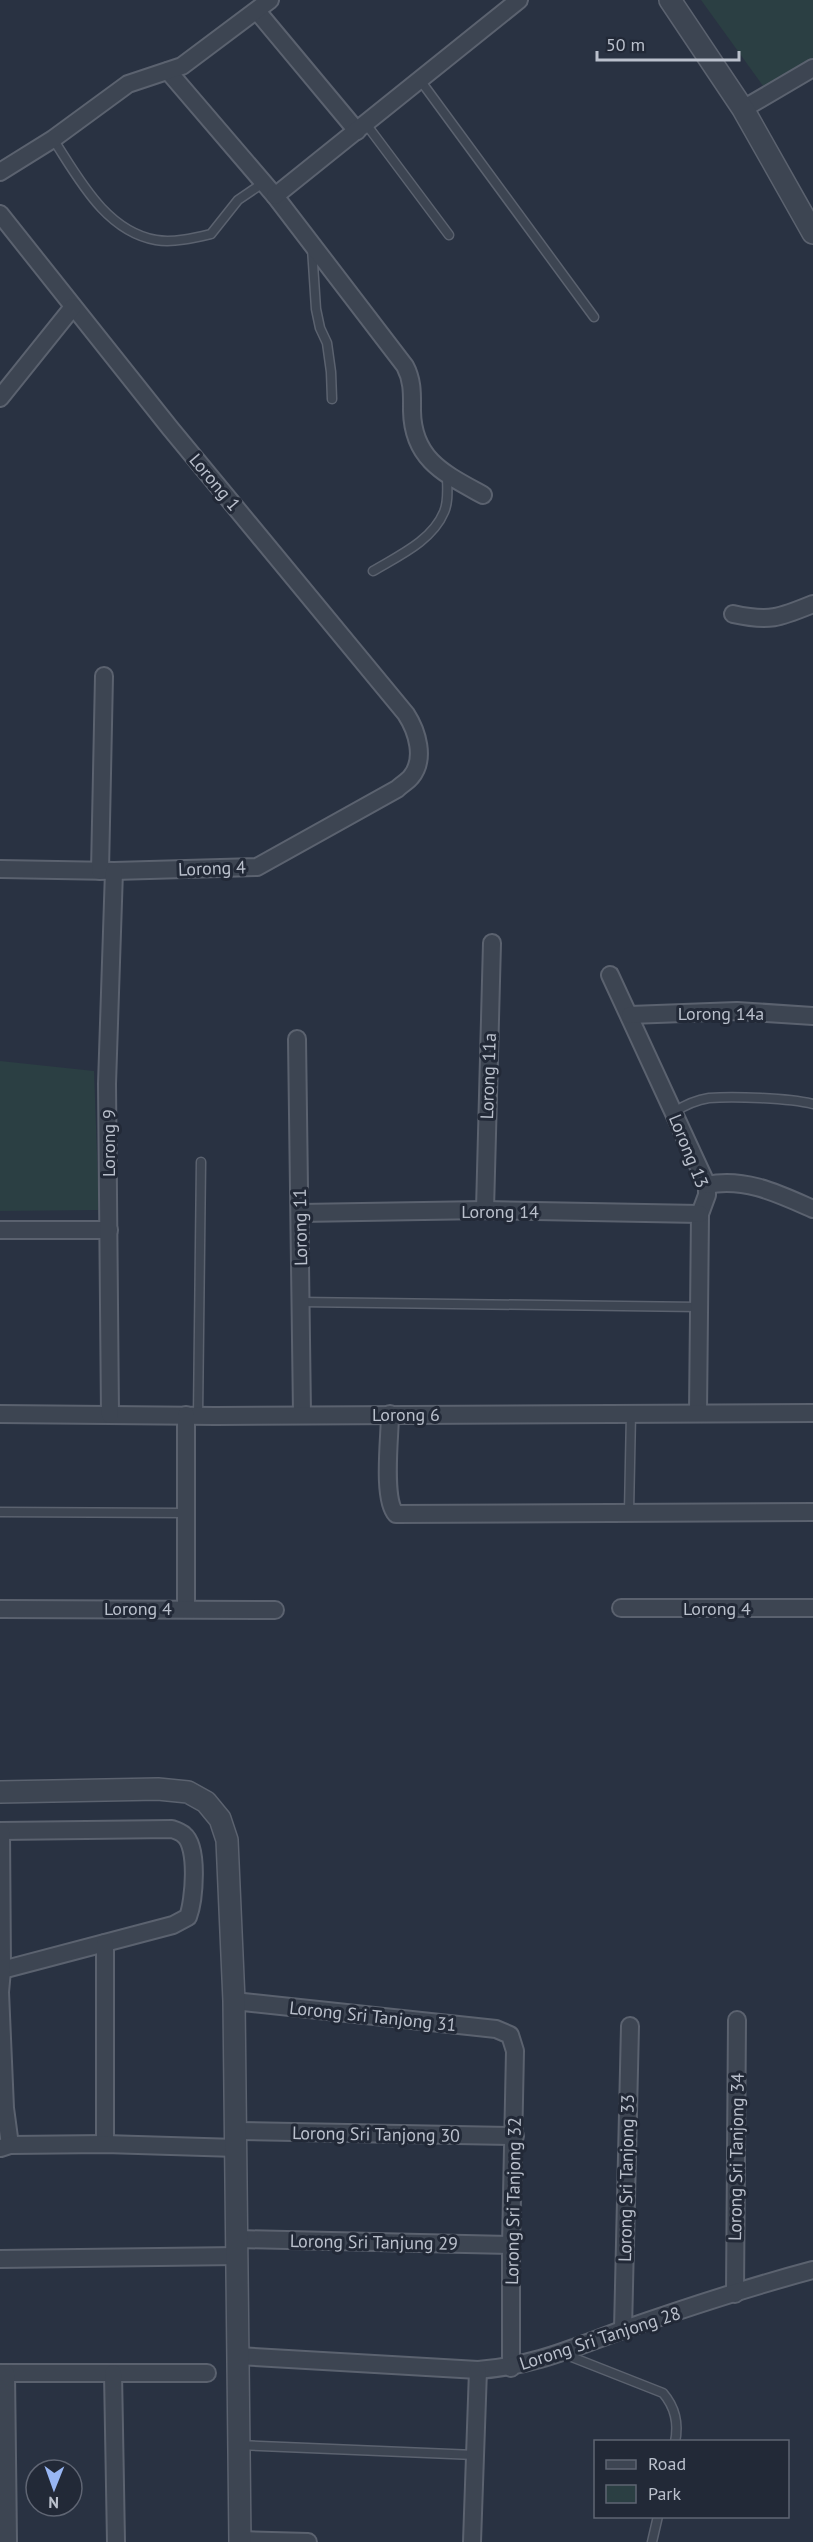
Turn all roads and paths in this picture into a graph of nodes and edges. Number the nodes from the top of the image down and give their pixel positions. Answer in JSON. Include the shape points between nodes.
{"nodes":[{"id":1,"x":519,"y":0,"type":"edge"},
{"id":2,"x":670,"y":0,"type":"edge"},
{"id":3,"x":264,"y":5,"type":"edge"},
{"id":4,"x":813,"y":68,"type":"edge"},
{"id":5,"x":168,"y":71,"type":"junction"},
{"id":6,"x":420,"y":80,"type":"junction"},
{"id":7,"x":743,"y":109,"type":"junction"},
{"id":8,"x":362,"y":127,"type":"junction"},
{"id":9,"x":52,"y":139,"type":"junction"},
{"id":10,"x":0,"y":172,"type":"edge"},
{"id":11,"x":263,"y":183,"type":"junction"},
{"id":12,"x":275,"y":196,"type":"junction"},
{"id":13,"x":0,"y":214,"type":"edge"},
{"id":14,"x":813,"y":233,"type":"edge"},
{"id":15,"x":450,"y":235,"type":"dead end"},
{"id":16,"x":312,"y":245,"type":"junction"},
{"id":17,"x":73,"y":307,"type":"junction"},
{"id":18,"x":594,"y":317,"type":"dead end"},
{"id":19,"x":0,"y":398,"type":"edge"},
{"id":20,"x":332,"y":399,"type":"dead end"},
{"id":21,"x":447,"y":475,"type":"junction"},
{"id":22,"x":483,"y":495,"type":"dead end"},
{"id":23,"x":373,"y":571,"type":"dead end"},
{"id":24,"x":813,"y":604,"type":"edge"},
{"id":25,"x":733,"y":614,"type":"dead end"},
{"id":26,"x":104,"y":676,"type":"dead end"},
{"id":27,"x":419,"y":753,"type":"joint"},
{"id":28,"x":0,"y":870,"type":"edge"},
{"id":29,"x":107,"y":871,"type":"junction"},
{"id":30,"x":492,"y":943,"type":"dead end"},
{"id":31,"x":610,"y":975,"type":"dead end"},
{"id":32,"x":630,"y":1015,"type":"junction"},
{"id":33,"x":813,"y":1016,"type":"edge"},
{"id":34,"x":297,"y":1039,"type":"dead end"},
{"id":35,"x":813,"y":1104,"type":"edge"},
{"id":36,"x":674,"y":1112,"type":"junction"},
{"id":37,"x":201,"y":1162,"type":"dead end"},
{"id":38,"x":707,"y":1185,"type":"junction"},
{"id":39,"x":813,"y":1209,"type":"edge"},
{"id":40,"x":484,"y":1210,"type":"junction"},
{"id":41,"x":300,"y":1213,"type":"junction"},
{"id":42,"x":700,"y":1214,"type":"junction"},
{"id":43,"x":0,"y":1230,"type":"edge"},
{"id":44,"x":109,"y":1230,"type":"junction"},
{"id":45,"x":301,"y":1302,"type":"junction"},
{"id":46,"x":699,"y":1307,"type":"junction"},
{"id":47,"x":698,"y":1412,"type":"junction"},
{"id":48,"x":631,"y":1413,"type":"junction"},
{"id":49,"x":813,"y":1413,"type":"edge"},
{"id":50,"x":0,"y":1414,"type":"edge"},
{"id":51,"x":302,"y":1414,"type":"junction"},
{"id":52,"x":390,"y":1414,"type":"junction"},
{"id":53,"x":110,"y":1415,"type":"junction"},
{"id":54,"x":192,"y":1415,"type":"junction"},
{"id":55,"x":0,"y":1512,"type":"edge"},
{"id":56,"x":629,"y":1512,"type":"junction"},
{"id":57,"x":813,"y":1512,"type":"edge"},
{"id":58,"x":186,"y":1513,"type":"junction"},
{"id":59,"x":186,"y":1608,"type":"junction"},
{"id":60,"x":621,"y":1608,"type":"dead end"},
{"id":61,"x":813,"y":1608,"type":"edge"},
{"id":62,"x":0,"y":1609,"type":"edge"},
{"id":63,"x":275,"y":1610,"type":"dead end"},
{"id":64,"x":0,"y":1792,"type":"edge"},
{"id":65,"x":1,"y":1831,"type":"edge"},
{"id":66,"x":105,"y":1943,"type":"junction"},
{"id":67,"x":2,"y":1971,"type":"junction"},
{"id":68,"x":0,"y":1992,"type":"edge"},
{"id":69,"x":234,"y":2001,"type":"junction"},
{"id":70,"x":737,"y":2020,"type":"dead end"},
{"id":71,"x":630,"y":2026,"type":"dead end"},
{"id":72,"x":510,"y":2035,"type":"joint"},
{"id":73,"x":515,"y":2136,"type":"junction"},
{"id":74,"x":237,"y":2140,"type":"junction"},
{"id":75,"x":105,"y":2144,"type":"junction"},
{"id":76,"x":5,"y":2146,"type":"edge"},
{"id":77,"x":511,"y":2245,"type":"junction"},
{"id":78,"x":238,"y":2248,"type":"junction"},
{"id":79,"x":0,"y":2259,"type":"edge"},
{"id":80,"x":813,"y":2270,"type":"edge"},
{"id":81,"x":735,"y":2294,"type":"junction"},
{"id":82,"x":623,"y":2330,"type":"junction"},
{"id":83,"x":561,"y":2353,"type":"junction"},
{"id":84,"x":238,"y":2356,"type":"junction"},
{"id":85,"x":511,"y":2368,"type":"junction"},
{"id":86,"x":477,"y":2370,"type":"junction"},
{"id":87,"x":3,"y":2373,"type":"edge"},
{"id":88,"x":113,"y":2373,"type":"junction"},
{"id":89,"x":207,"y":2373,"type":"dead end"},
{"id":90,"x":675,"y":2440,"type":"edge"},
{"id":91,"x":238,"y":2445,"type":"junction"},
{"id":92,"x":475,"y":2455,"type":"junction"},
{"id":93,"x":658,"y":2518,"type":"edge"},
{"id":94,"x":240,"y":2541,"type":"edge"},
{"id":95,"x":8,"y":2542,"type":"edge"},
{"id":96,"x":116,"y":2542,"type":"edge"},
{"id":97,"x":308,"y":2542,"type":"edge"},
{"id":98,"x":472,"y":2542,"type":"edge"},
{"id":99,"x":652,"y":2542,"type":"edge"}],
"edges":[{"from":1,"to":6,"type":"street"},
{"from":2,"to":7,"type":"street"},
{"from":3,"to":5,"type":"street","via":[[182,66]]},
{"from":3,"to":8,"type":"street"},
{"from":4,"to":7,"type":"street"},
{"from":5,"to":9,"type":"street","via":[[128,84]]},
{"from":5,"to":11,"type":"street"},
{"from":6,"to":8,"type":"street"},
{"from":6,"to":18,"type":"lane"},
{"from":7,"to":14,"type":"street"},
{"from":8,"to":12,"type":"street"},
{"from":8,"to":15,"type":"lane"},
{"from":9,"to":10,"type":"street"},
{"from":9,"to":11,"type":"lane","via":[[94,200],[126,229],[156,240],[211,234],[238,200]]},
{"from":11,"to":12,"type":"street"},
{"from":12,"to":16,"type":"street"},
{"from":13,"to":17,"type":"street","name":"Lorong 1"},
{"from":16,"to":20,"type":"lane","via":[[316,309],[327,343]]},
{"from":16,"to":21,"type":"street","via":[[405,366],[412,385],[417,443],[423,454]]},
{"from":17,"to":19,"type":"street"},
{"from":17,"to":27,"type":"street","name":"Lorong 1","via":[[406,714],[417,733]]},
{"from":21,"to":22,"type":"street"},
{"from":21,"to":23,"type":"lane","via":[[444,513],[434,528],[418,543]]},
{"from":24,"to":25,"type":"street","via":[[764,620]]},
{"from":26,"to":29,"type":"street","name":"Lorong 9"},
{"from":27,"to":29,"type":"street","name":"Lorong 4","via":[[411,777],[397,789],[257,867]]},
{"from":28,"to":29,"type":"street","name":"Lorong 4"},
{"from":29,"to":44,"type":"street","name":"Lorong 9"},
{"from":30,"to":40,"type":"street","name":"Lorong 11a"},
{"from":31,"to":32,"type":"street","name":"Lorong 13"},
{"from":32,"to":33,"type":"street","name":"Lorong 14a","via":[[737,1011]]},
{"from":32,"to":36,"type":"street","name":"Lorong 13"},
{"from":34,"to":41,"type":"street","name":"Lorong 11"},
{"from":35,"to":36,"type":"lane","via":[[709,1098]]},
{"from":36,"to":38,"type":"street","name":"Lorong 13"},
{"from":37,"to":54,"type":"lane"},
{"from":38,"to":39,"type":"street","via":[[720,1182],[760,1186]]},
{"from":38,"to":42,"type":"street","name":"Lorong 13"},
{"from":40,"to":41,"type":"street","name":"Lorong 14"},
{"from":40,"to":42,"type":"street","name":"Lorong 14"},
{"from":41,"to":45,"type":"street","name":"Lorong 11"},
{"from":42,"to":46,"type":"street","name":"Lorong 13"},
{"from":43,"to":44,"type":"street"},
{"from":44,"to":53,"type":"street","name":"Lorong 9"},
{"from":45,"to":46,"type":"lane"},
{"from":45,"to":51,"type":"street","name":"Lorong 11"},
{"from":46,"to":47,"type":"street","name":"Lorong 13"},
{"from":47,"to":48,"type":"street","name":"Lorong 6"},
{"from":47,"to":49,"type":"street","name":"Lorong 6"},
{"from":48,"to":52,"type":"street","name":"Lorong 6"},
{"from":48,"to":56,"type":"lane"},
{"from":50,"to":53,"type":"street","name":"Lorong 6"},
{"from":51,"to":52,"type":"street","name":"Lorong 6"},
{"from":51,"to":54,"type":"street","name":"Lorong 6"},
{"from":52,"to":56,"type":"street","via":[[389,1485],[391,1508],[396,1514]]},
{"from":53,"to":54,"type":"street","name":"Lorong 6"},
{"from":54,"to":58,"type":"street"},
{"from":55,"to":58,"type":"lane"},
{"from":56,"to":57,"type":"street"},
{"from":58,"to":59,"type":"street"},
{"from":59,"to":62,"type":"street","name":"Lorong 4"},
{"from":59,"to":63,"type":"street","name":"Lorong 4"},
{"from":60,"to":61,"type":"street","name":"Lorong 4"},
{"from":64,"to":69,"type":"street","via":[[158,1789],[188,1792],[206,1802],[220,1819],[227,1840]]},
{"from":65,"to":66,"type":"street","via":[[172,1829],[185,1835],[192,1848],[194,1901],[188,1917],[173,1925]]},
{"from":65,"to":67,"type":"street"},
{"from":66,"to":67,"type":"street"},
{"from":66,"to":75,"type":"street"},
{"from":67,"to":68,"type":"street"},
{"from":68,"to":76,"type":"street"},
{"from":69,"to":72,"type":"street","name":"Lorong Sri Tanjong 31","via":[[496,2029]]},
{"from":69,"to":74,"type":"street"},
{"from":70,"to":81,"type":"street","name":"Lorong Sri Tanjong 34"},
{"from":71,"to":82,"type":"street","name":"Lorong Sri Tanjong 33"},
{"from":72,"to":73,"type":"street","name":"Lorong Sri Tanjong 32","via":[[515,2051]]},
{"from":73,"to":74,"type":"street","name":"Lorong Sri Tanjong 30"},
{"from":73,"to":77,"type":"street","name":"Lorong Sri Tanjong 32"},
{"from":74,"to":75,"type":"street","name":"Lorong Sri Tanjong 30"},
{"from":74,"to":78,"type":"street"},
{"from":75,"to":76,"type":"street","name":"Lorong Sri Tanjong 30"},
{"from":77,"to":78,"type":"street","name":"Lorong Sri Tanjung 29"},
{"from":77,"to":85,"type":"street","name":"Lorong Sri Tanjong 32"},
{"from":78,"to":79,"type":"street","name":"Lorong Sri Tanjung 29"},
{"from":78,"to":84,"type":"street"},
{"from":80,"to":81,"type":"street","name":"Lorong Sri Tanjong 28"},
{"from":81,"to":82,"type":"street","name":"Lorong Sri Tanjong 28"},
{"from":82,"to":83,"type":"street","name":"Lorong Sri Tanjong 28"},
{"from":83,"to":85,"type":"street","name":"Lorong Sri Tanjong 28"},
{"from":83,"to":90,"type":"lane","via":[[663,2393],[676,2416]]},
{"from":84,"to":86,"type":"street","name":"Lorong Sri Tanjong 28"},
{"from":84,"to":91,"type":"street"},
{"from":85,"to":86,"type":"street","name":"Lorong Sri Tanjong 28"},
{"from":86,"to":92,"type":"street"},
{"from":87,"to":88,"type":"street"},
{"from":87,"to":95,"type":"street"},
{"from":88,"to":89,"type":"street"},
{"from":88,"to":96,"type":"street"},
{"from":91,"to":92,"type":"lane"},
{"from":91,"to":94,"type":"street"},
{"from":92,"to":98,"type":"street"},
{"from":93,"to":99,"type":"lane"},
{"from":94,"to":97,"type":"street"}]}
